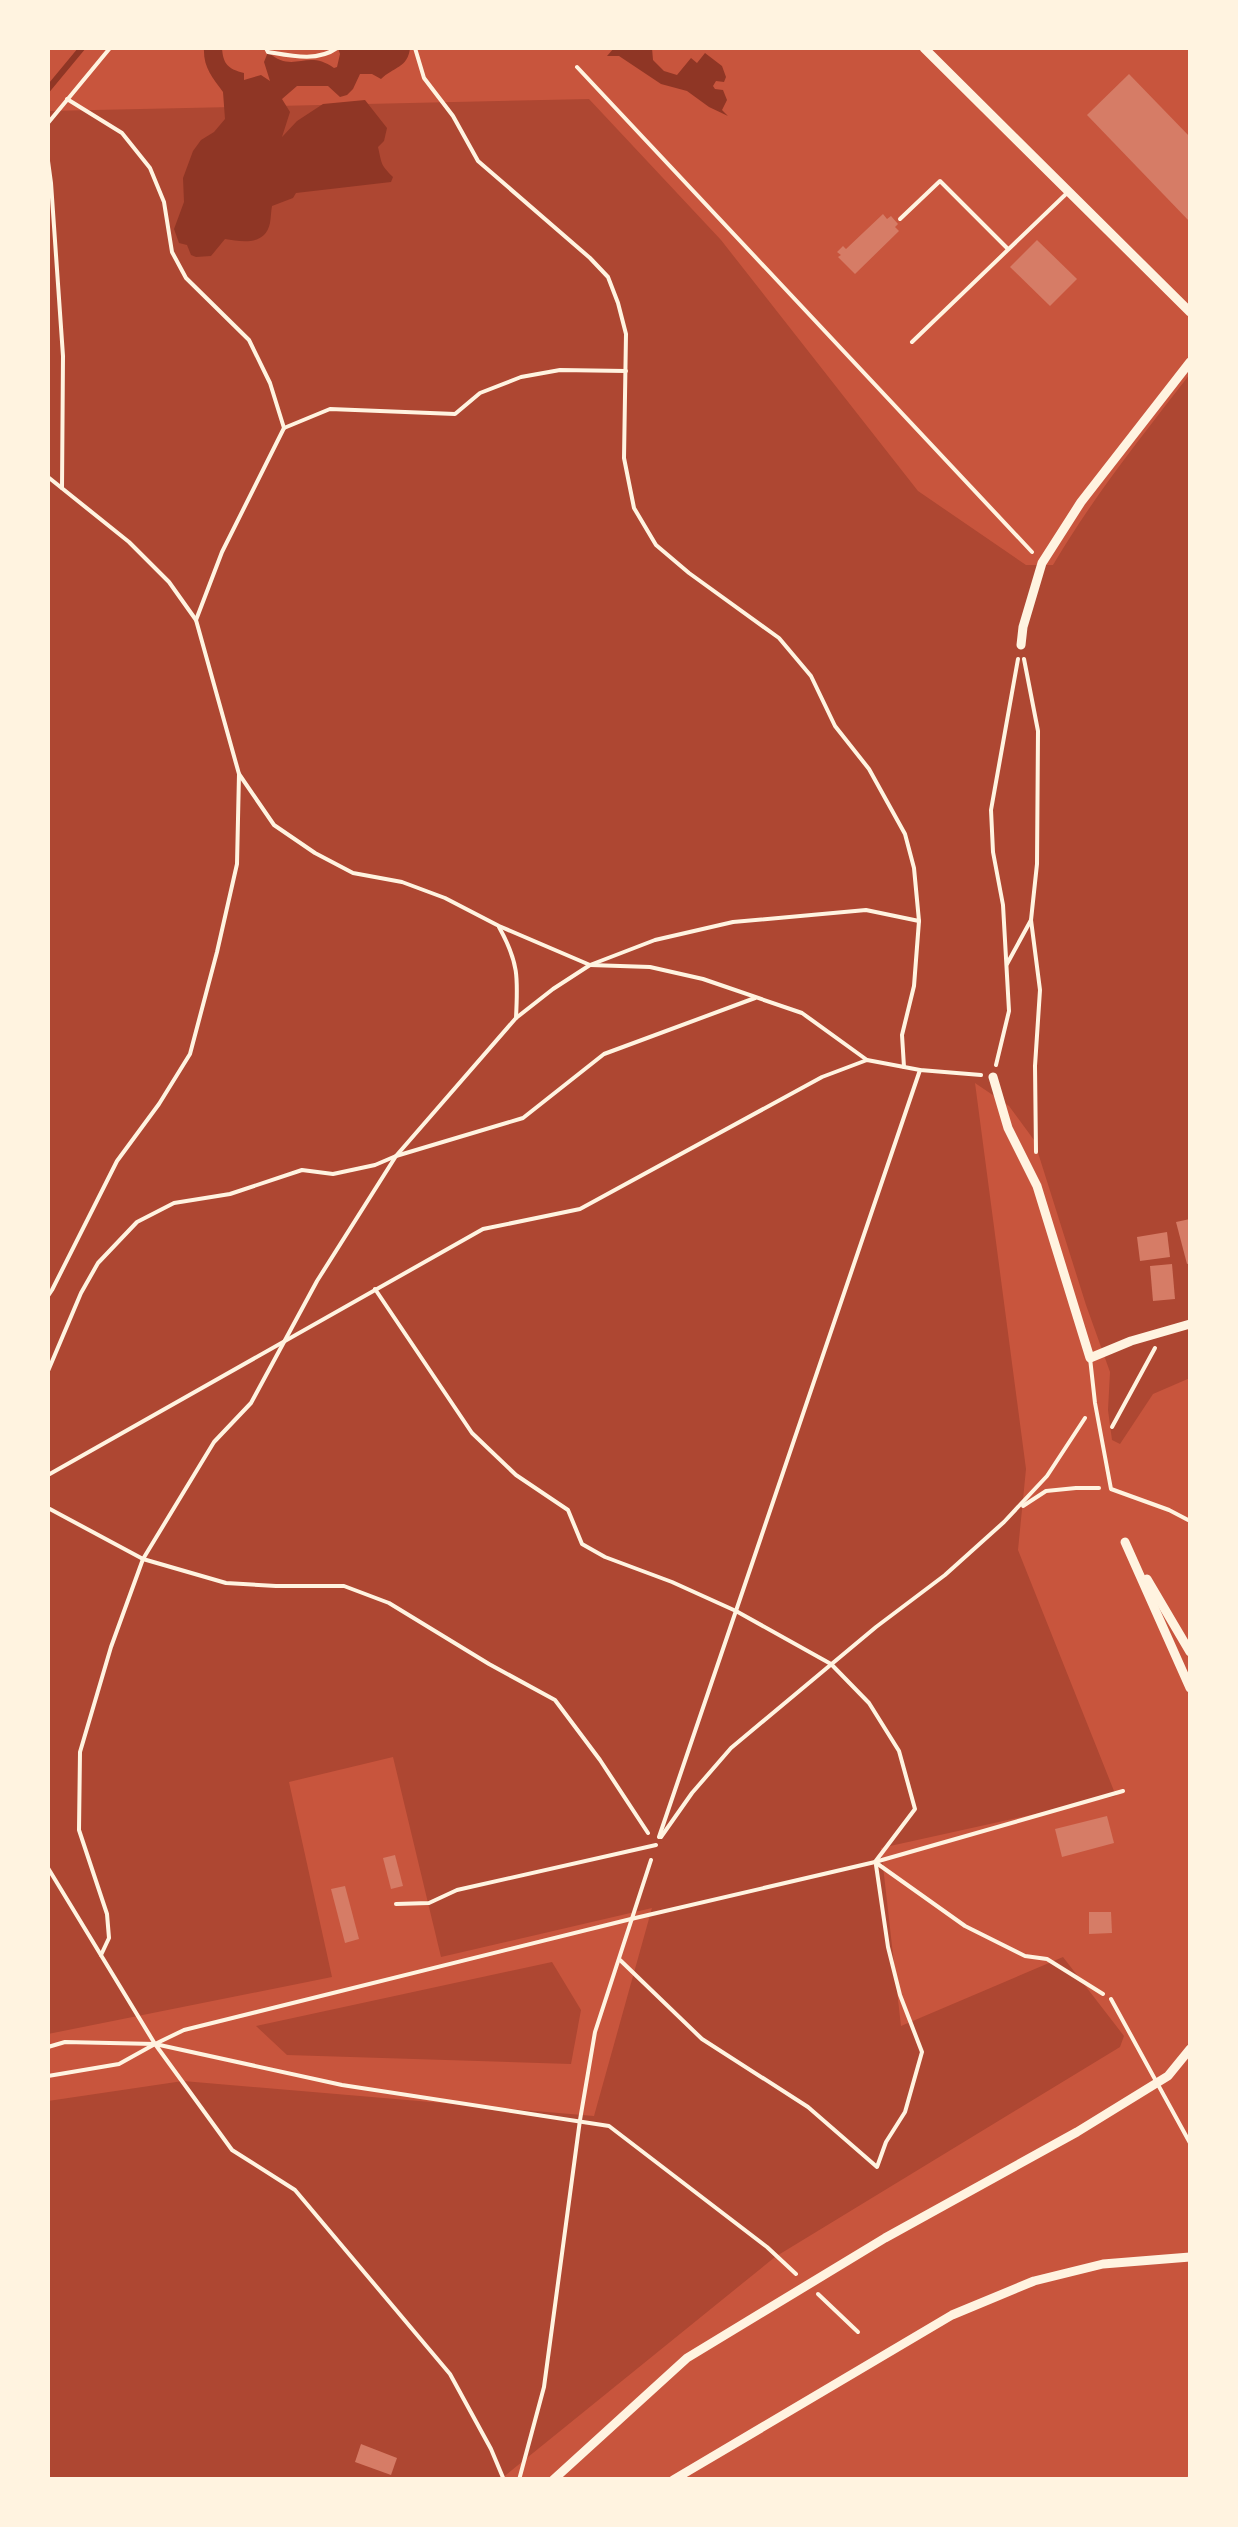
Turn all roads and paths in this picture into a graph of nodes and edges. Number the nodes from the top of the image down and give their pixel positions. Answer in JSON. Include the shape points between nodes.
{"nodes":[{"id":1,"x":110,"y":48,"type":"edge"},
{"id":2,"x":266,"y":48,"type":"edge"},
{"id":3,"x":338,"y":48,"type":"edge"},
{"id":4,"x":416,"y":48,"type":"edge"},
{"id":5,"x":924,"y":48,"type":"edge"},
{"id":6,"x":577,"y":68,"type":"dead end"},
{"id":7,"x":68,"y":99,"type":"junction"},
{"id":8,"x":48,"y":123,"type":"edge"},
{"id":9,"x":48,"y":161,"type":"edge"},
{"id":10,"x":1069,"y":191,"type":"junction"},
{"id":11,"x":900,"y":219,"type":"dead end"},
{"id":12,"x":1008,"y":248,"type":"junction"},
{"id":13,"x":1190,"y":312,"type":"edge"},
{"id":14,"x":912,"y":342,"type":"dead end"},
{"id":15,"x":1190,"y":362,"type":"edge"},
{"id":16,"x":626,"y":371,"type":"junction"},
{"id":17,"x":284,"y":428,"type":"junction"},
{"id":18,"x":48,"y":477,"type":"edge"},
{"id":19,"x":62,"y":488,"type":"junction"},
{"id":20,"x":1042,"y":562,"type":"junction"},
{"id":21,"x":196,"y":620,"type":"junction"},
{"id":22,"x":1021,"y":645,"type":"junction"},
{"id":23,"x":239,"y":774,"type":"junction"},
{"id":24,"x":1031,"y":920,"type":"junction"},
{"id":25,"x":919,"y":921,"type":"junction"},
{"id":26,"x":499,"y":926,"type":"junction"},
{"id":27,"x":1007,"y":964,"type":"junction"},
{"id":28,"x":590,"y":965,"type":"junction"},
{"id":29,"x":758,"y":997,"type":"junction"},
{"id":30,"x":516,"y":1018,"type":"junction"},
{"id":31,"x":866,"y":1060,"type":"junction"},
{"id":32,"x":904,"y":1067,"type":"junction"},
{"id":33,"x":920,"y":1070,"type":"junction"},
{"id":34,"x":994,"y":1077,"type":"junction"},
{"id":35,"x":396,"y":1156,"type":"junction"},
{"id":36,"x":1037,"y":1186,"type":"junction"},
{"id":37,"x":375,"y":1289,"type":"junction"},
{"id":38,"x":48,"y":1296,"type":"edge"},
{"id":39,"x":1190,"y":1324,"type":"edge"},
{"id":40,"x":1165,"y":1331,"type":"junction"},
{"id":41,"x":288,"y":1338,"type":"junction"},
{"id":42,"x":1090,"y":1358,"type":"junction"},
{"id":43,"x":48,"y":1371,"type":"edge"},
{"id":44,"x":1095,"y":1403,"type":"junction"},
{"id":45,"x":1102,"y":1444,"type":"junction"},
{"id":46,"x":48,"y":1475,"type":"edge"},
{"id":47,"x":1111,"y":1489,"type":"junction"},
{"id":48,"x":48,"y":1508,"type":"edge"},
{"id":49,"x":1014,"y":1511,"type":"junction"},
{"id":50,"x":1190,"y":1521,"type":"edge"},
{"id":51,"x":143,"y":1559,"type":"junction"},
{"id":52,"x":736,"y":1610,"type":"junction"},
{"id":53,"x":1190,"y":1652,"type":"edge"},
{"id":54,"x":831,"y":1664,"type":"junction"},
{"id":55,"x":1190,"y":1688,"type":"edge"},
{"id":56,"x":1123,"y":1792,"type":"dead end"},
{"id":57,"x":656,"y":1845,"type":"junction"},
{"id":58,"x":875,"y":1862,"type":"junction"},
{"id":59,"x":48,"y":1868,"type":"edge"},
{"id":60,"x":396,"y":1904,"type":"dead end"},
{"id":61,"x":631,"y":1919,"type":"junction"},
{"id":62,"x":101,"y":1954,"type":"junction"},
{"id":63,"x":620,"y":1960,"type":"junction"},
{"id":64,"x":1111,"y":1999,"type":"joint"},
{"id":65,"x":155,"y":2044,"type":"junction"},
{"id":66,"x":48,"y":2046,"type":"edge"},
{"id":67,"x":1190,"y":2050,"type":"edge"},
{"id":68,"x":48,"y":2076,"type":"edge"},
{"id":69,"x":580,"y":2120,"type":"junction"},
{"id":70,"x":1190,"y":2144,"type":"edge"},
{"id":71,"x":1190,"y":2257,"type":"edge"},
{"id":72,"x":858,"y":2332,"type":"dead end"},
{"id":73,"x":677,"y":2476,"type":"edge"},
{"id":74,"x":504,"y":2480,"type":"edge"},
{"id":75,"x":519,"y":2480,"type":"edge"},
{"id":76,"x":552,"y":2480,"type":"edge"}],
"edges":[{"from":1,"to":7,"type":"path"},
{"from":2,"to":3,"type":"path","via":[[295,57]]},
{"from":4,"to":16,"type":"path","via":[[424,78],[478,162],[608,278],[626,334]]},
{"from":5,"to":10,"type":"street"},
{"from":6,"to":20,"type":"path"},
{"from":7,"to":8,"type":"path"},
{"from":7,"to":17,"type":"path","via":[[122,133],[150,168],[172,252],[186,278],[249,340]]},
{"from":9,"to":19,"type":"path","via":[[63,356]]},
{"from":10,"to":12,"type":"lane"},
{"from":10,"to":13,"type":"street"},
{"from":11,"to":12,"type":"lane","via":[[940,181]]},
{"from":12,"to":14,"type":"lane"},
{"from":15,"to":20,"type":"street"},
{"from":16,"to":17,"type":"path","via":[[521,377],[480,392],[455,414],[330,409]]},
{"from":16,"to":25,"type":"path","via":[[624,458],[634,508],[656,545],[779,638],[811,676],[834,726],[906,834]]},
{"from":17,"to":21,"type":"path"},
{"from":18,"to":19,"type":"path"},
{"from":19,"to":21,"type":"path","via":[[129,542]]},
{"from":20,"to":22,"type":"street"},
{"from":21,"to":23,"type":"path"},
{"from":22,"to":24,"type":"path","via":[[1038,732]]},
{"from":22,"to":27,"type":"path","via":[[991,810]]},
{"from":23,"to":26,"type":"path","via":[[274,825],[315,853],[353,873],[445,898]]},
{"from":23,"to":38,"type":"path","via":[[237,864],[190,1054],[117,1161]]},
{"from":24,"to":27,"type":"path"},
{"from":24,"to":36,"type":"path","via":[[1040,990]]},
{"from":25,"to":28,"type":"path","via":[[866,910],[733,922],[655,940]]},
{"from":25,"to":32,"type":"path","via":[[902,1035]]},
{"from":26,"to":28,"type":"path"},
{"from":26,"to":30,"type":"path","via":[[518,978]]},
{"from":27,"to":34,"type":"path","via":[[1008,1011]]},
{"from":28,"to":29,"type":"path","via":[[650,967]]},
{"from":28,"to":30,"type":"path"},
{"from":29,"to":31,"type":"path","via":[[802,1013]]},
{"from":29,"to":35,"type":"path","via":[[604,1054],[524,1118]]},
{"from":30,"to":35,"type":"path"},
{"from":31,"to":32,"type":"path"},
{"from":31,"to":37,"type":"path","via":[[822,1077],[580,1208],[483,1228]]},
{"from":32,"to":33,"type":"path"},
{"from":33,"to":34,"type":"path"},
{"from":33,"to":52,"type":"path"},
{"from":34,"to":36,"type":"street","via":[[1008,1128]]},
{"from":35,"to":41,"type":"path"},
{"from":35,"to":43,"type":"path","via":[[333,1174],[302,1170],[230,1194],[174,1203],[137,1222],[98,1263]]},
{"from":36,"to":42,"type":"street"},
{"from":37,"to":41,"type":"path"},
{"from":37,"to":52,"type":"path","via":[[472,1434],[568,1510],[582,1544]]},
{"from":39,"to":40,"type":"street"},
{"from":40,"to":42,"type":"street"},
{"from":40,"to":45,"type":"path"},
{"from":41,"to":46,"type":"path"},
{"from":41,"to":51,"type":"path"},
{"from":42,"to":44,"type":"lane"},
{"from":44,"to":45,"type":"lane"},
{"from":44,"to":49,"type":"path","via":[[1047,1476]]},
{"from":45,"to":47,"type":"lane"},
{"from":47,"to":49,"type":"path","via":[[1046,1491]]},
{"from":47,"to":50,"type":"lane"},
{"from":48,"to":51,"type":"path"},
{"from":49,"to":54,"type":"path"},
{"from":51,"to":57,"type":"path","via":[[226,1583],[344,1586],[389,1604],[556,1700]]},
{"from":51,"to":62,"type":"path","via":[[80,1752],[80,1830],[107,1914],[109,1938]]},
{"from":52,"to":54,"type":"path"},
{"from":52,"to":57,"type":"path"},
{"from":53,"to":55,"type":"street","via":[[1125,1542]]},
{"from":54,"to":57,"type":"path","via":[[731,1748]]},
{"from":54,"to":58,"type":"path","via":[[868,1702],[899,1751],[914,1808]]},
{"from":56,"to":58,"type":"path"},
{"from":57,"to":60,"type":"lane","via":[[457,1890],[428,1903]]},
{"from":57,"to":61,"type":"path"},
{"from":58,"to":61,"type":"path"},
{"from":58,"to":63,"type":"path","via":[[900,1995],[922,2052],[905,2112],[877,2168],[808,2107],[702,2039]]},
{"from":58,"to":64,"type":"path","via":[[965,1926],[1024,1956],[1047,1959]]},
{"from":59,"to":62,"type":"path"},
{"from":61,"to":63,"type":"path"},
{"from":61,"to":65,"type":"path","via":[[184,2030]]},
{"from":62,"to":65,"type":"path"},
{"from":63,"to":69,"type":"path","via":[[596,2032]]},
{"from":64,"to":70,"type":"lane"},
{"from":65,"to":66,"type":"path"},
{"from":65,"to":68,"type":"path","via":[[119,2064]]},
{"from":65,"to":69,"type":"path","via":[[342,2085]]},
{"from":65,"to":74,"type":"path","via":[[232,2150],[295,2190],[450,2374]]},
{"from":67,"to":76,"type":"street","via":[[1168,2076],[1108,2114],[687,2358]]},
{"from":69,"to":72,"type":"path","via":[[610,2126],[766,2247]]},
{"from":69,"to":75,"type":"path","via":[[544,2388]]},
{"from":71,"to":73,"type":"street","via":[[1103,2264],[1034,2280],[952,2315]]}]}
